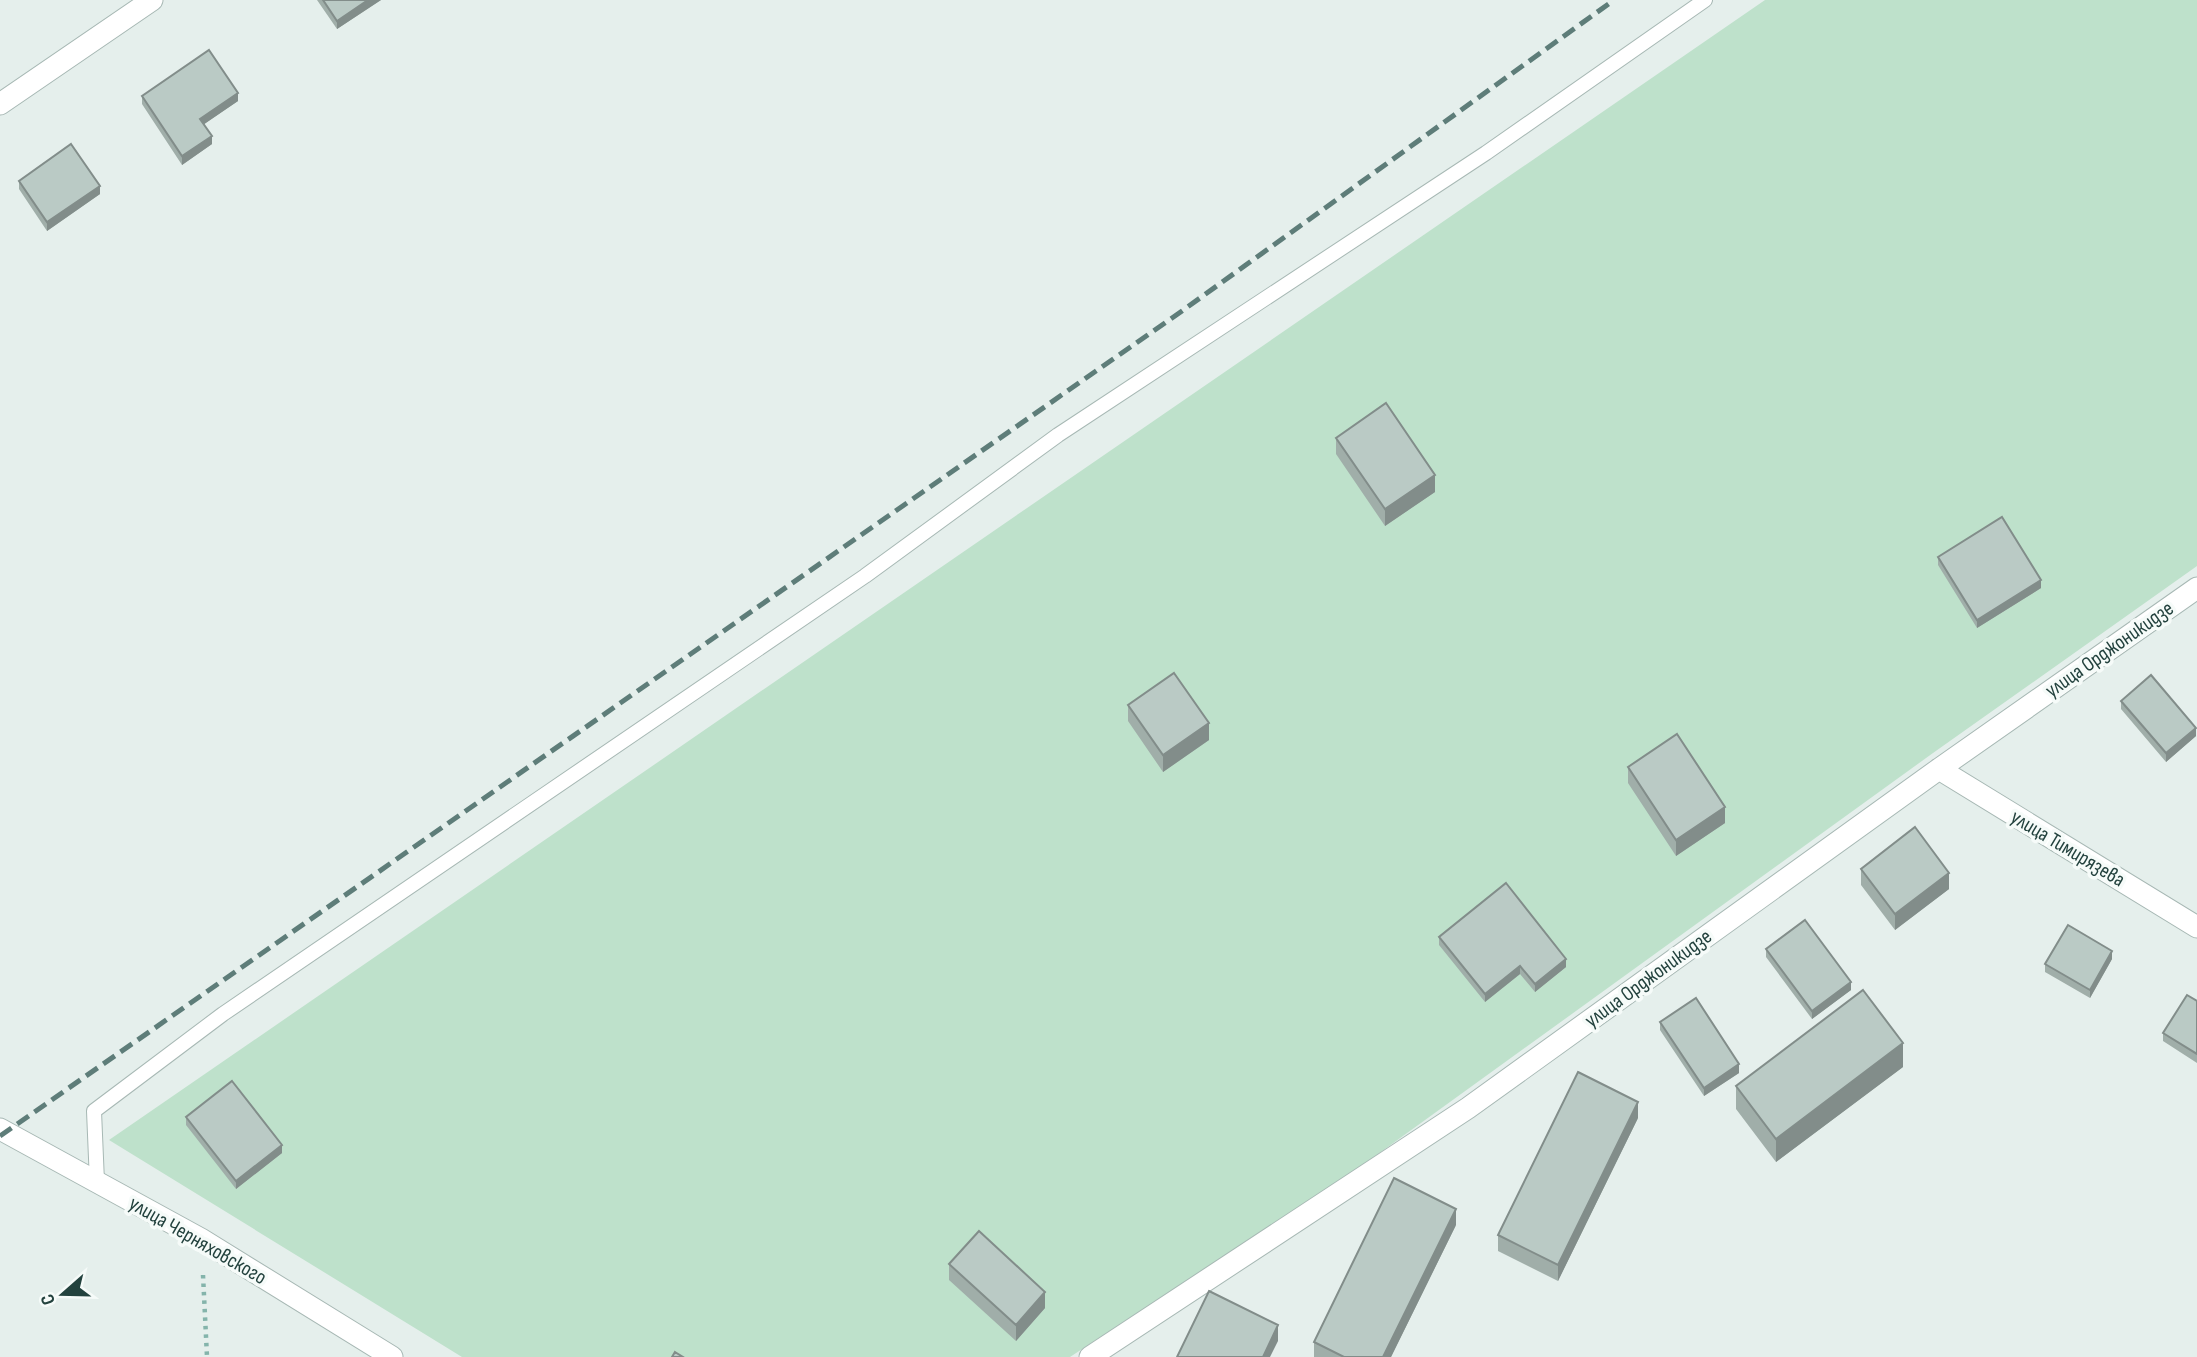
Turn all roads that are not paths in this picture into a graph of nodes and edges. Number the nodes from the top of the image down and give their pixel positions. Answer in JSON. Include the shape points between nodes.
{"nodes":[{"id":1,"x":152,"y":0,"type":"edge"},
{"id":2,"x":1705,"y":0,"type":"edge"},
{"id":3,"x":0,"y":104,"type":"edge"},
{"id":4,"x":2197,"y":588,"type":"edge"},
{"id":5,"x":1939,"y":769,"type":"junction"},
{"id":6,"x":2197,"y":927,"type":"edge"},
{"id":7,"x":0,"y":1129,"type":"edge"},
{"id":8,"x":96,"y":1182,"type":"junction"},
{"id":9,"x":392,"y":1357,"type":"edge"},
{"id":10,"x":1090,"y":1357,"type":"edge"}],
"edges":[{"from":1,"to":3,"type":"street"},
{"from":2,"to":8,"type":"lane","via":[[1486,153],[1058,435],[864,576],[223,1014],[94,1111]]},
{"from":4,"to":5,"type":"street","name":"улица Орджоникидзе"},
{"from":5,"to":6,"type":"street","name":"улица Тимирязева"},
{"from":5,"to":10,"type":"street","name":"улица Орджоникидзе","via":[[1468,1108]]},
{"from":7,"to":8,"type":"street","name":"улица Черняховского"},
{"from":8,"to":9,"type":"street","name":"улица Черняховского","via":[[201,1239]]}]}
